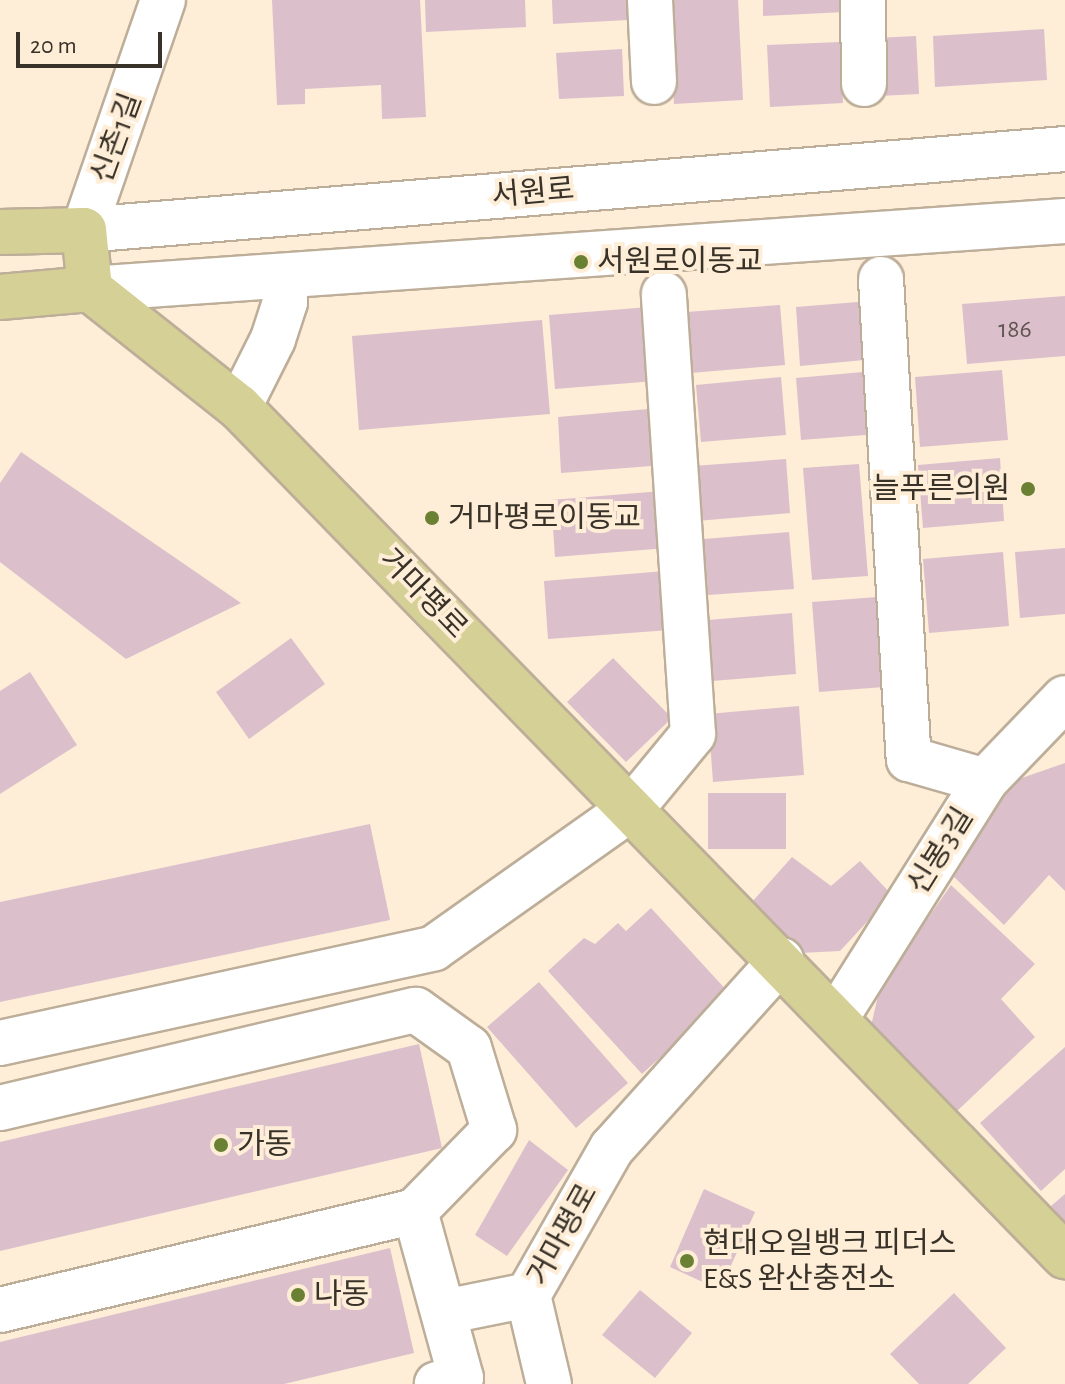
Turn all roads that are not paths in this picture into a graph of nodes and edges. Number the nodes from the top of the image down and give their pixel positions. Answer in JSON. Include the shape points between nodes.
{"nodes":[{"id":1,"x":163,"y":0,"type":"edge"},
{"id":2,"x":650,"y":0,"type":"edge"},
{"id":3,"x":863,"y":0,"type":"edge"},
{"id":4,"x":654,"y":82,"type":"dead end"},
{"id":5,"x":864,"y":84,"type":"dead end"},
{"id":6,"x":1065,"y":149,"type":"edge"},
{"id":7,"x":1065,"y":221,"type":"edge"},
{"id":8,"x":84,"y":230,"type":"junction"},
{"id":9,"x":0,"y":232,"type":"edge"},
{"id":10,"x":284,"y":277,"type":"junction"},
{"id":11,"x":881,"y":279,"type":"dead end"},
{"id":12,"x":90,"y":289,"type":"junction"},
{"id":13,"x":664,"y":294,"type":"dead end"},
{"id":14,"x":0,"y":297,"type":"edge"},
{"id":15,"x":239,"y":407,"type":"junction"},
{"id":16,"x":1065,"y":698,"type":"edge"},
{"id":17,"x":985,"y":781,"type":"junction"},
{"id":18,"x":632,"y":808,"type":"junction"},
{"id":19,"x":781,"y":960,"type":"junction"},
{"id":20,"x":836,"y":1018,"type":"junction"},
{"id":21,"x":0,"y":1043,"type":"edge"},
{"id":22,"x":0,"y":1108,"type":"edge"},
{"id":23,"x":415,"y":1211,"type":"junction"},
{"id":24,"x":1065,"y":1256,"type":"edge"},
{"id":25,"x":528,"y":1295,"type":"junction"},
{"id":26,"x":0,"y":1310,"type":"edge"},
{"id":27,"x":444,"y":1312,"type":"junction"},
{"id":28,"x":437,"y":1384,"type":"edge"},
{"id":29,"x":549,"y":1384,"type":"edge"}],
"edges":[{"from":1,"to":8,"type":"street","name":"신촌1길"},
{"from":2,"to":4,"type":"street"},
{"from":3,"to":5,"type":"street"},
{"from":6,"to":8,"type":"street","name":"서원로"},
{"from":7,"to":10,"type":"street"},
{"from":8,"to":9,"type":"main road","name":"서원로"},
{"from":8,"to":12,"type":"main road"},
{"from":10,"to":12,"type":"street"},
{"from":10,"to":15,"type":"street","via":[[285,302],[273,339]]},
{"from":11,"to":17,"type":"street","via":[[909,759]]},
{"from":12,"to":14,"type":"main road"},
{"from":12,"to":15,"type":"main road","name":"거마평로"},
{"from":13,"to":18,"type":"street","via":[[693,734]]},
{"from":15,"to":18,"type":"main road","name":"거마평로"},
{"from":16,"to":17,"type":"street","name":"신봉3길"},
{"from":17,"to":20,"type":"street","name":"신봉3길"},
{"from":18,"to":19,"type":"main road","name":"거마평로"},
{"from":18,"to":21,"type":"street","via":[[434,948]]},
{"from":19,"to":20,"type":"main road","name":"거마평로"},
{"from":19,"to":25,"type":"street","name":"거마평로","via":[[612,1148]]},
{"from":20,"to":24,"type":"main road","name":"거마평로"},
{"from":22,"to":23,"type":"street","via":[[416,1010],[469,1048],[494,1130]]},
{"from":23,"to":26,"type":"street"},
{"from":23,"to":27,"type":"street"},
{"from":25,"to":27,"type":"street"},
{"from":25,"to":29,"type":"street","name":"거마평로"},
{"from":27,"to":28,"type":"street","via":[[461,1378]]}]}
